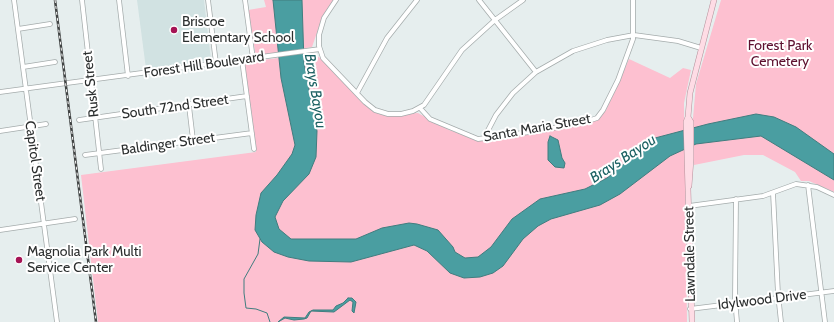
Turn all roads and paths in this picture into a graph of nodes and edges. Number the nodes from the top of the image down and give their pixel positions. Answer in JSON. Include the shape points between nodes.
{"nodes":[{"id":1,"x":14,"y":0,"type":"edge"},
{"id":2,"x":82,"y":0,"type":"edge"},
{"id":3,"x":120,"y":0,"type":"edge"},
{"id":4,"x":208,"y":0,"type":"edge"},
{"id":5,"x":245,"y":0,"type":"edge"},
{"id":6,"x":336,"y":0,"type":"edge"},
{"id":7,"x":417,"y":0,"type":"edge"},
{"id":8,"x":479,"y":0,"type":"edge"},
{"id":9,"x":523,"y":0,"type":"edge"},
{"id":10,"x":633,"y":0,"type":"edge"},
{"id":11,"x":714,"y":0,"type":"edge"},
{"id":12,"x":495,"y":20,"type":"junction"},
{"id":13,"x":50,"y":24,"type":"dead end"},
{"id":14,"x":18,"y":30,"type":"junction"},
{"id":15,"x":634,"y":36,"type":"junction"},
{"id":16,"x":701,"y":48,"type":"junction"},
{"id":17,"x":320,"y":49,"type":"junction"},
{"id":18,"x":253,"y":59,"type":"junction"},
{"id":19,"x":242,"y":60,"type":"junction"},
{"id":20,"x":55,"y":62,"type":"dead end"},
{"id":21,"x":216,"y":63,"type":"junction"},
{"id":22,"x":23,"y":67,"type":"junction"},
{"id":23,"x":536,"y":72,"type":"junction"},
{"id":24,"x":128,"y":76,"type":"junction"},
{"id":25,"x":91,"y":81,"type":"junction"},
{"id":26,"x":26,"y":89,"type":"junction"},
{"id":27,"x":0,"y":92,"type":"edge"},
{"id":28,"x":357,"y":93,"type":"junction"},
{"id":29,"x":247,"y":96,"type":"junction"},
{"id":30,"x":189,"y":106,"type":"junction"},
{"id":31,"x":420,"y":108,"type":"junction"},
{"id":32,"x":94,"y":118,"type":"junction"},
{"id":33,"x":79,"y":120,"type":"dead end"},
{"id":34,"x":46,"y":124,"type":"dead end"},
{"id":35,"x":30,"y":126,"type":"junction"},
{"id":36,"x":0,"y":131,"type":"edge"},
{"id":37,"x":252,"y":133,"type":"junction"},
{"id":38,"x":484,"y":138,"type":"junction"},
{"id":39,"x":193,"y":140,"type":"junction"},
{"id":40,"x":254,"y":149,"type":"dead end"},
{"id":41,"x":99,"y":153,"type":"junction"},
{"id":42,"x":85,"y":155,"type":"dead end"},
{"id":43,"x":101,"y":169,"type":"dead end"},
{"id":44,"x":808,"y":185,"type":"junction"},
{"id":45,"x":773,"y":193,"type":"junction"},
{"id":46,"x":834,"y":195,"type":"edge"},
{"id":47,"x":736,"y":199,"type":"junction"},
{"id":48,"x":690,"y":206,"type":"junction"},
{"id":49,"x":75,"y":219,"type":"dead end"},
{"id":50,"x":44,"y":223,"type":"junction"},
{"id":51,"x":0,"y":230,"type":"edge"},
{"id":52,"x":834,"y":291,"type":"edge"},
{"id":53,"x":821,"y":293,"type":"junction"},
{"id":54,"x":778,"y":298,"type":"junction"},
{"id":55,"x":735,"y":304,"type":"junction"},
{"id":56,"x":690,"y":309,"type":"junction"},
{"id":57,"x":57,"y":322,"type":"edge"},
{"id":58,"x":692,"y":322,"type":"edge"},
{"id":59,"x":737,"y":322,"type":"edge"},
{"id":60,"x":781,"y":322,"type":"edge"},
{"id":61,"x":824,"y":322,"type":"edge"}],
"edges":[{"from":1,"to":14,"type":"street","name":"Capitol Street"},
{"from":2,"to":25,"type":"street","name":"Rusk Street"},
{"from":3,"to":24,"type":"street"},
{"from":4,"to":21,"type":"street"},
{"from":5,"to":18,"type":"street"},
{"from":6,"to":17,"type":"street","via":[[322,24],[319,36]]},
{"from":7,"to":28,"type":"street","via":[[387,38]]},
{"from":8,"to":12,"type":"street"},
{"from":9,"to":12,"type":"street"},
{"from":10,"to":15,"type":"street"},
{"from":11,"to":16,"type":"main road","name":"Lawndale Street"},
{"from":12,"to":23,"type":"street"},
{"from":12,"to":31,"type":"street","via":[[462,50],[429,99]]},
{"from":13,"to":14,"type":"street"},
{"from":14,"to":22,"type":"street","name":"Capitol Street"},
{"from":15,"to":16,"type":"street","via":[[678,41]]},
{"from":15,"to":23,"type":"street","via":[[586,46]]},
{"from":15,"to":38,"type":"street","name":"Santa Maria Street","via":[[618,80],[597,118],[537,131]]},
{"from":16,"to":48,"type":"main road","name":"Lawndale Street","via":[[690,93],[688,120],[687,178]]},
{"from":17,"to":18,"type":"street","name":"Forest Hill Boulevard"},
{"from":17,"to":28,"type":"street","via":[[326,61]]},
{"from":18,"to":19,"type":"street","name":"Forest Hill Boulevard"},
{"from":19,"to":21,"type":"street","name":"Forest Hill Boulevard"},
{"from":19,"to":29,"type":"street"},
{"from":20,"to":22,"type":"street"},
{"from":21,"to":24,"type":"street","name":"Forest Hill Boulevard"},
{"from":22,"to":26,"type":"street","name":"Capitol Street"},
{"from":23,"to":38,"type":"street","via":[[513,93],[496,115]]},
{"from":24,"to":25,"type":"street","name":"Forest Hill Boulevard"},
{"from":25,"to":26,"type":"street","name":"Forest Hill Boulevard"},
{"from":25,"to":32,"type":"street","name":"Rusk Street"},
{"from":26,"to":27,"type":"street","name":"Forest Hill Boulevard"},
{"from":26,"to":35,"type":"street","name":"Capitol Street"},
{"from":28,"to":31,"type":"street","via":[[375,110],[388,114],[401,114]]},
{"from":29,"to":30,"type":"street","name":"South 72nd Street"},
{"from":29,"to":37,"type":"street"},
{"from":30,"to":32,"type":"street","name":"South 72nd Street"},
{"from":30,"to":39,"type":"street"},
{"from":31,"to":38,"type":"street","name":"Santa Maria Street","via":[[430,119],[478,139]]},
{"from":32,"to":33,"type":"street","name":"South 72nd Street"},
{"from":32,"to":41,"type":"street","name":"Rusk Street"},
{"from":34,"to":35,"type":"street"},
{"from":35,"to":36,"type":"street"},
{"from":35,"to":50,"type":"street","name":"Capitol Street"},
{"from":37,"to":39,"type":"street","name":"Baldinger Street"},
{"from":37,"to":40,"type":"street"},
{"from":39,"to":41,"type":"street","name":"Baldinger Street"},
{"from":41,"to":42,"type":"street","name":"Baldinger Street"},
{"from":41,"to":43,"type":"street","name":"Rusk Street"},
{"from":44,"to":45,"type":"street","via":[[786,186]]},
{"from":44,"to":46,"type":"street","via":[[824,189]]},
{"from":44,"to":53,"type":"street"},
{"from":45,"to":47,"type":"street"},
{"from":45,"to":54,"type":"street"},
{"from":47,"to":48,"type":"street"},
{"from":47,"to":55,"type":"street"},
{"from":48,"to":56,"type":"main road","name":"Lawndale Street"},
{"from":49,"to":50,"type":"street"},
{"from":50,"to":51,"type":"street"},
{"from":50,"to":57,"type":"street","name":"Capitol Street"},
{"from":52,"to":53,"type":"street","name":"Idylwood Drive"},
{"from":53,"to":54,"type":"street","name":"Idylwood Drive"},
{"from":53,"to":61,"type":"street"},
{"from":54,"to":55,"type":"street","name":"Idylwood Drive"},
{"from":54,"to":60,"type":"street"},
{"from":55,"to":56,"type":"street","name":"Idylwood Drive"},
{"from":55,"to":59,"type":"street"},
{"from":56,"to":58,"type":"main road","name":"Lawndale Street"}]}
